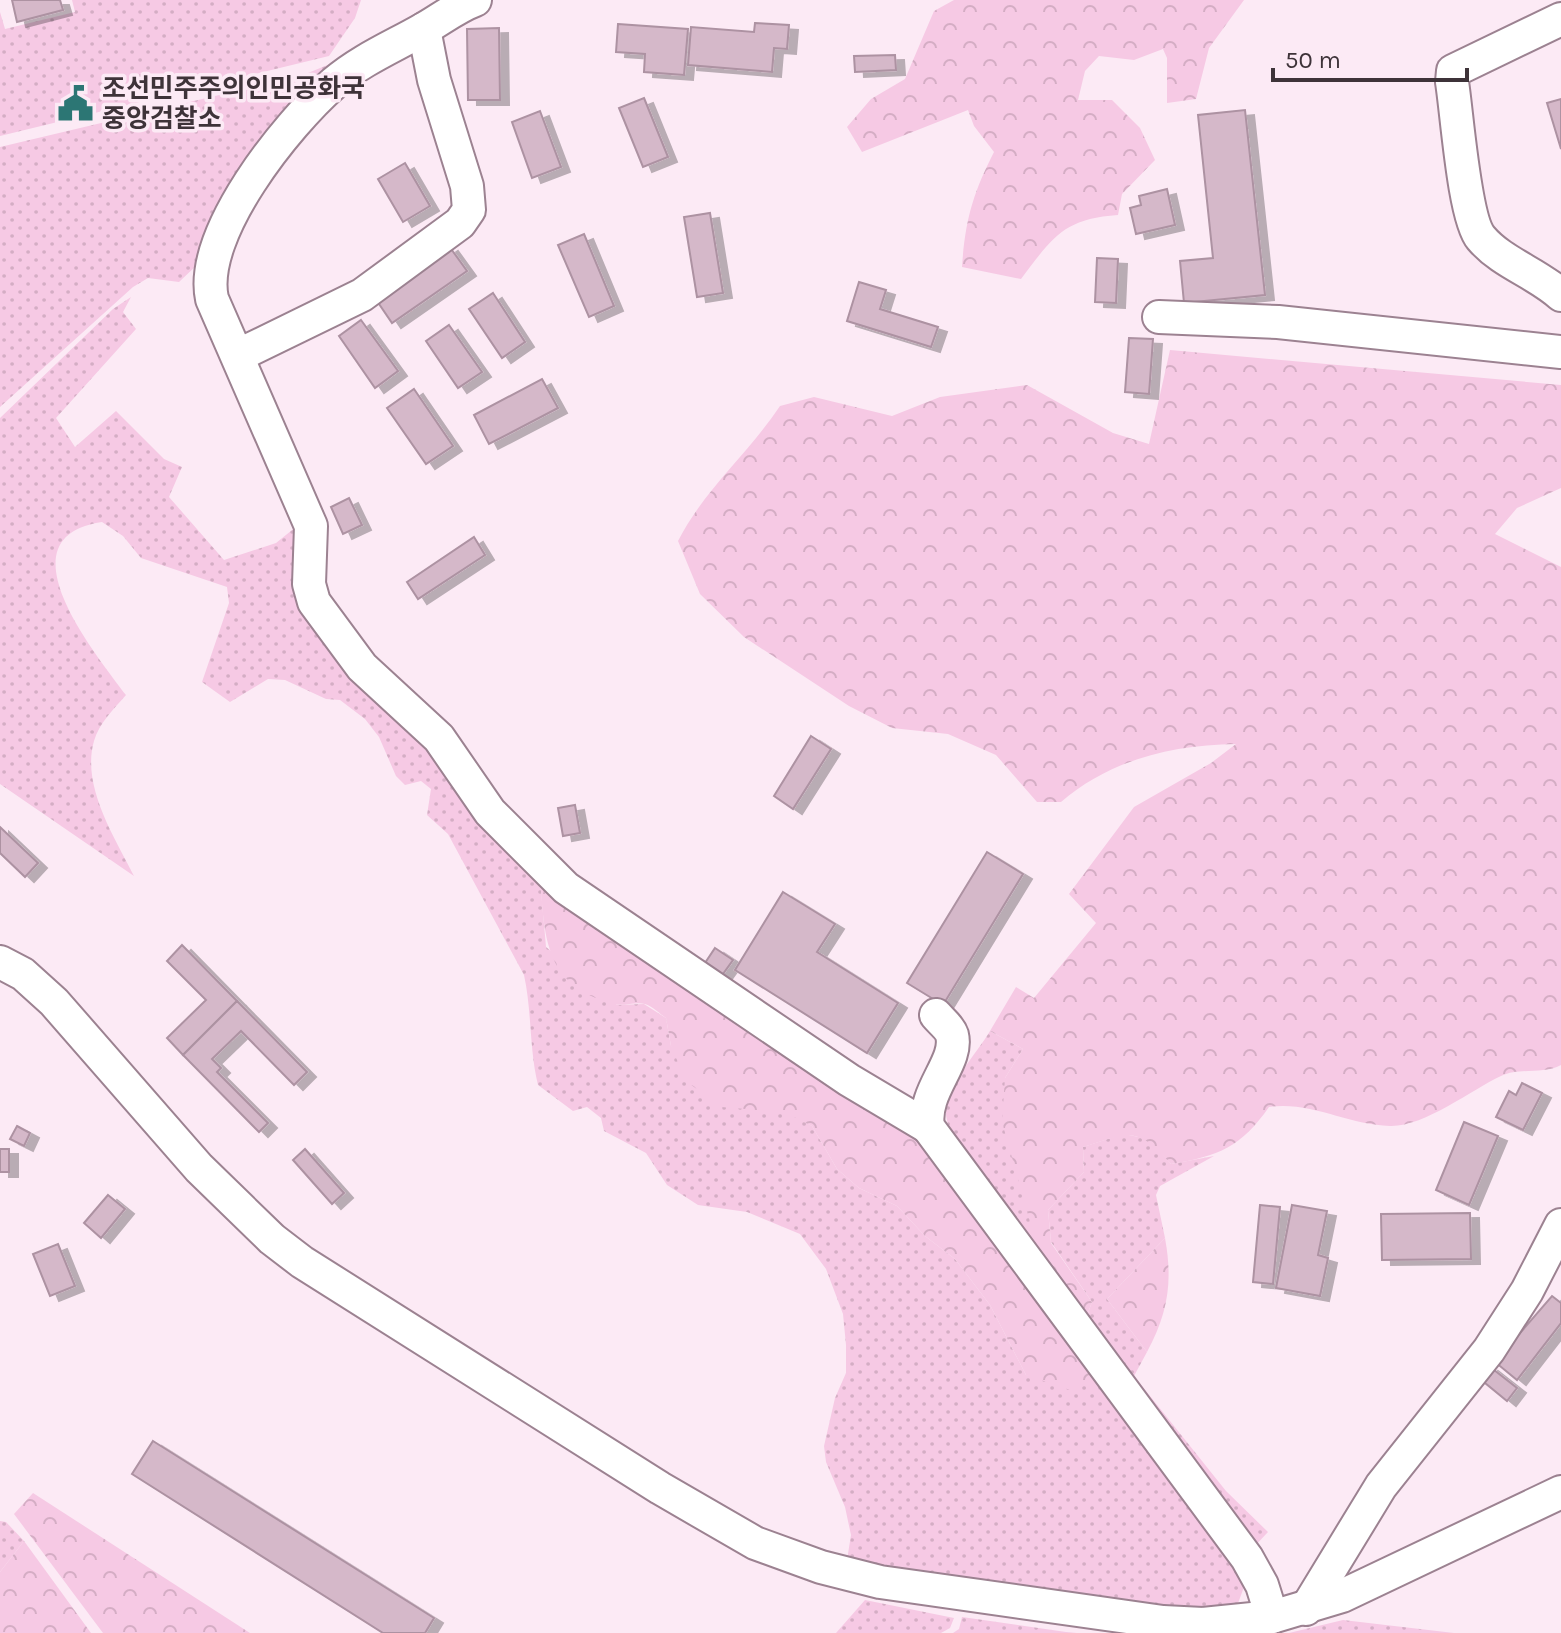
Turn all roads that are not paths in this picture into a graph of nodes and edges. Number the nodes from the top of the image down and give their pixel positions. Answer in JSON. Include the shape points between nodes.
{"nodes":[{"id":1,"x":475,"y":0,"type":"edge"},
{"id":2,"x":1561,"y":19,"type":"edge"},
{"id":3,"x":424,"y":29,"type":"junction"},
{"id":4,"x":1561,"y":295,"type":"edge"},
{"id":5,"x":1159,"y":317,"type":"dead end"},
{"id":6,"x":1561,"y":352,"type":"edge"},
{"id":7,"x":239,"y":355,"type":"junction"},
{"id":8,"x":0,"y":962,"type":"edge"},
{"id":9,"x":936,"y":1015,"type":"dead end"},
{"id":10,"x":928,"y":1127,"type":"junction"},
{"id":11,"x":1561,"y":1225,"type":"edge"},
{"id":12,"x":1561,"y":1492,"type":"edge"},
{"id":13,"x":1306,"y":1609,"type":"junction"},
{"id":14,"x":1272,"y":1617,"type":"junction"}],
"edges":[{"from":1,"to":3,"type":"street"},
{"from":2,"to":4,"type":"street","via":[[1453,71],[1452,82],[1473,226],[1495,251],[1542,277]]},
{"from":3,"to":7,"type":"street","via":[[370,57],[312,104],[224,227],[209,286]]},
{"from":3,"to":7,"type":"street","via":[[469,210],[460,223],[362,295]]},
{"from":5,"to":6,"type":"street","via":[[1278,322]]},
{"from":7,"to":10,"type":"street","via":[[311,526],[309,584],[314,602],[362,667],[439,738],[490,812],[566,888],[837,1072]]},
{"from":8,"to":14,"type":"street","via":[[23,974],[54,1002],[199,1168],[272,1239],[660,1488],[755,1543],[880,1582],[1094,1614],[1203,1624]]},
{"from":9,"to":10,"type":"street","via":[[952,1034],[952,1052],[931,1092]]},
{"from":10,"to":14,"type":"street","via":[[1247,1558]]},
{"from":11,"to":13,"type":"street","via":[[1489,1350],[1381,1486]]},
{"from":12,"to":13,"type":"street"},
{"from":13,"to":14,"type":"street"}]}
